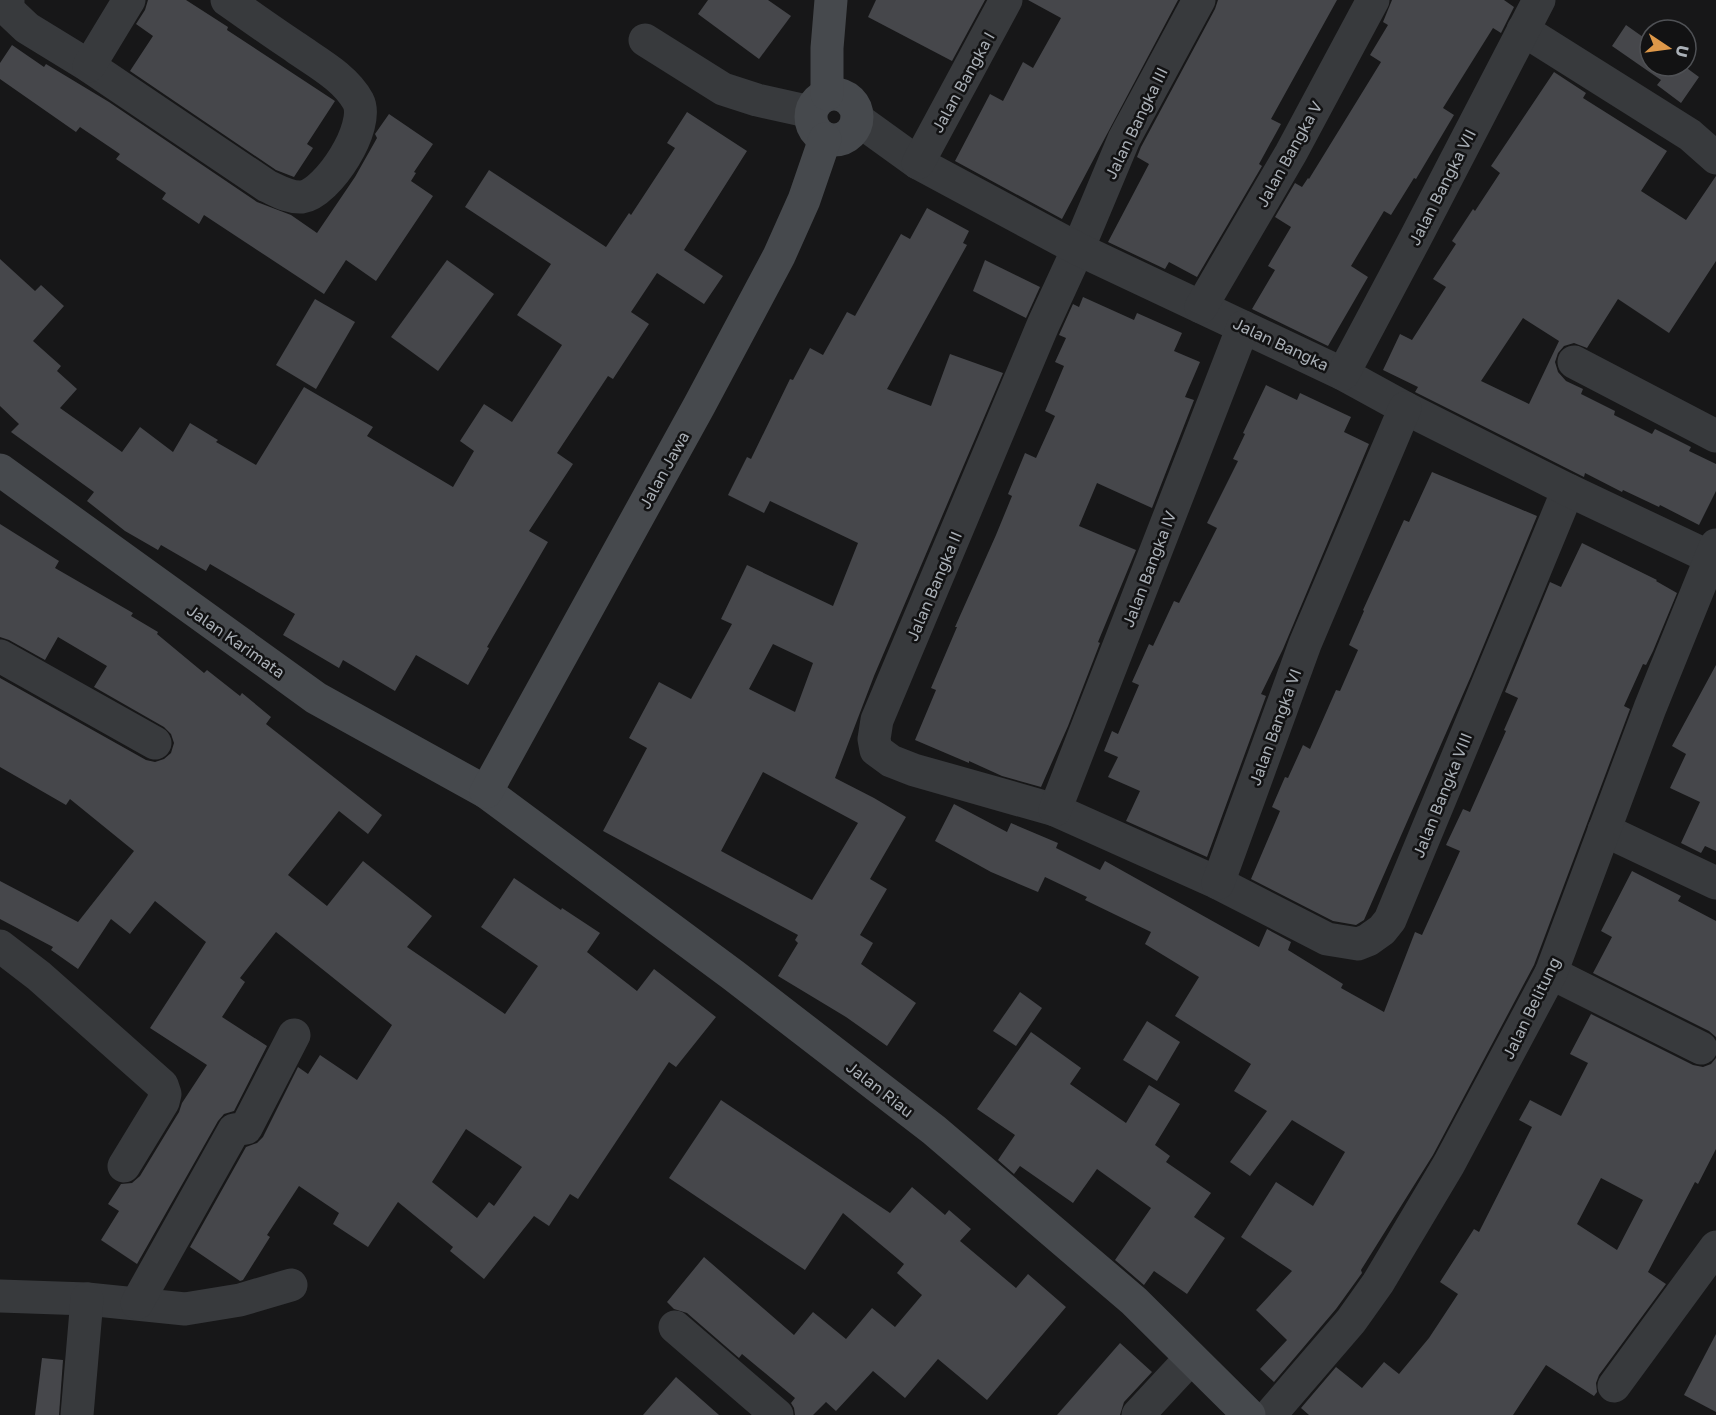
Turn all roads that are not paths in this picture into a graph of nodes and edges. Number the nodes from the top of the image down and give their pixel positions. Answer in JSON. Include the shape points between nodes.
{"nodes":[{"id":1,"x":8,"y":0,"type":"edge"},
{"id":2,"x":129,"y":0,"type":"edge"},
{"id":3,"x":227,"y":0,"type":"edge"},
{"id":4,"x":831,"y":0,"type":"edge"},
{"id":5,"x":1006,"y":0,"type":"edge"},
{"id":6,"x":1199,"y":0,"type":"edge"},
{"id":7,"x":1373,"y":0,"type":"edge"},
{"id":8,"x":1539,"y":0,"type":"edge"},
{"id":9,"x":1524,"y":30,"type":"junction"},
{"id":10,"x":645,"y":40,"type":"dead end"},
{"id":11,"x":89,"y":66,"type":"junction"},
{"id":12,"x":821,"y":115,"type":"junction"},
{"id":13,"x":857,"y":119,"type":"joint"},
{"id":14,"x":1716,"y":158,"type":"edge"},
{"id":15,"x":918,"y":163,"type":"junction"},
{"id":16,"x":1078,"y":249,"type":"junction"},
{"id":17,"x":1202,"y":307,"type":"junction"},
{"id":18,"x":1243,"y":327,"type":"junction"},
{"id":19,"x":1574,"y":362,"type":"dead end"},
{"id":20,"x":1343,"y":374,"type":"junction"},
{"id":21,"x":1405,"y":408,"type":"junction"},
{"id":22,"x":1716,"y":436,"type":"edge"},
{"id":23,"x":0,"y":470,"type":"edge"},
{"id":24,"x":1568,"y":490,"type":"junction"},
{"id":25,"x":1715,"y":554,"type":"edge"},
{"id":26,"x":0,"y":656,"type":"edge"},
{"id":27,"x":155,"y":743,"type":"dead end"},
{"id":28,"x":486,"y":792,"type":"junction"},
{"id":29,"x":1055,"y":810,"type":"junction"},
{"id":30,"x":1604,"y":830,"type":"junction"},
{"id":31,"x":1218,"y":883,"type":"junction"},
{"id":32,"x":1716,"y":883,"type":"edge"},
{"id":33,"x":0,"y":946,"type":"edge"},
{"id":34,"x":1551,"y":973,"type":"junction"},
{"id":35,"x":294,"y":1035,"type":"dead end"},
{"id":36,"x":1701,"y":1048,"type":"dead end"},
{"id":37,"x":124,"y":1166,"type":"dead end"},
{"id":38,"x":1716,"y":1247,"type":"edge"},
{"id":39,"x":291,"y":1285,"type":"dead end"},
{"id":40,"x":0,"y":1296,"type":"edge"},
{"id":41,"x":87,"y":1299,"type":"junction"},
{"id":42,"x":137,"y":1303,"type":"junction"},
{"id":43,"x":675,"y":1327,"type":"dead end"},
{"id":44,"x":1191,"y":1358,"type":"junction"},
{"id":45,"x":1614,"y":1386,"type":"dead end"},
{"id":46,"x":77,"y":1415,"type":"edge"},
{"id":47,"x":777,"y":1415,"type":"edge"},
{"id":48,"x":1137,"y":1415,"type":"edge"},
{"id":49,"x":1249,"y":1415,"type":"edge"},
{"id":50,"x":1270,"y":1415,"type":"edge"}],
"edges":[{"from":1,"to":11,"type":"street","via":[[8,10],[27,28]]},
{"from":2,"to":11,"type":"street"},
{"from":3,"to":11,"type":"street","via":[[328,70],[359,102],[360,118],[352,143],[323,185],[309,195],[290,196],[267,186]]},
{"from":4,"to":12,"type":"main road","name":"Jalan Jawa"},
{"from":5,"to":15,"type":"street","name":"Jalan Bangka I"},
{"from":6,"to":16,"type":"street","name":"Jalan Bangka III","via":[[1125,139]]},
{"from":7,"to":17,"type":"street","name":"Jalan Bangka V","via":[[1292,153]]},
{"from":8,"to":9,"type":"street","name":"Jalan Bangka VII"},
{"from":9,"to":14,"type":"street","via":[[1690,135]]},
{"from":9,"to":20,"type":"street","name":"Jalan Bangka VII"},
{"from":10,"to":12,"type":"street","via":[[723,89]]},
{"from":12,"to":13,"type":"main road","via":[[833,141],[850,135]]},
{"from":12,"to":28,"type":"main road","name":"Jalan Jawa","via":[[804,200],[779,256]]},
{"from":13,"to":15,"type":"street","name":"Jalan Bangka"},
{"from":15,"to":16,"type":"street","name":"Jalan Bangka"},
{"from":16,"to":17,"type":"street","name":"Jalan Bangka"},
{"from":16,"to":29,"type":"street","name":"Jalan Bangka II","via":[[875,731],[876,750],[891,761]]},
{"from":17,"to":18,"type":"street","name":"Jalan Bangka"},
{"from":18,"to":20,"type":"street","name":"Jalan Bangka"},
{"from":18,"to":29,"type":"street","name":"Jalan Bangka IV"},
{"from":19,"to":22,"type":"street"},
{"from":20,"to":21,"type":"street","name":"Jalan Bangka"},
{"from":21,"to":24,"type":"street","name":"Jalan Bangka"},
{"from":21,"to":31,"type":"street","name":"Jalan Bangka VI","via":[[1305,644]]},
{"from":23,"to":28,"type":"main road","name":"Jalan Karimata","via":[[316,698]]},
{"from":24,"to":25,"type":"street","name":"Jalan Bangka"},
{"from":24,"to":31,"type":"street","name":"Jalan Bangka VIII","via":[[1390,920],[1382,930],[1358,944],[1326,939]]},
{"from":25,"to":30,"type":"street","name":"Jalan Belitung"},
{"from":26,"to":27,"type":"street"},
{"from":28,"to":44,"type":"main road","name":"Jalan Riau","via":[[934,1130],[1134,1301]]},
{"from":29,"to":31,"type":"street"},
{"from":30,"to":32,"type":"street"},
{"from":30,"to":34,"type":"street","name":"Jalan Belitung"},
{"from":33,"to":37,"type":"street","via":[[162,1085],[163,1102]]},
{"from":34,"to":36,"type":"street"},
{"from":34,"to":50,"type":"street","name":"Jalan Belitung","via":[[1449,1164],[1378,1283],[1351,1321]]},
{"from":35,"to":42,"type":"street","via":[[246,1128],[234,1130]]},
{"from":38,"to":45,"type":"street"},
{"from":39,"to":42,"type":"street","via":[[240,1300],[184,1309]]},
{"from":40,"to":41,"type":"street"},
{"from":41,"to":42,"type":"street"},
{"from":41,"to":46,"type":"street"},
{"from":43,"to":47,"type":"street"},
{"from":44,"to":48,"type":"street"},
{"from":44,"to":49,"type":"main road","name":"Jalan Riau"}]}
